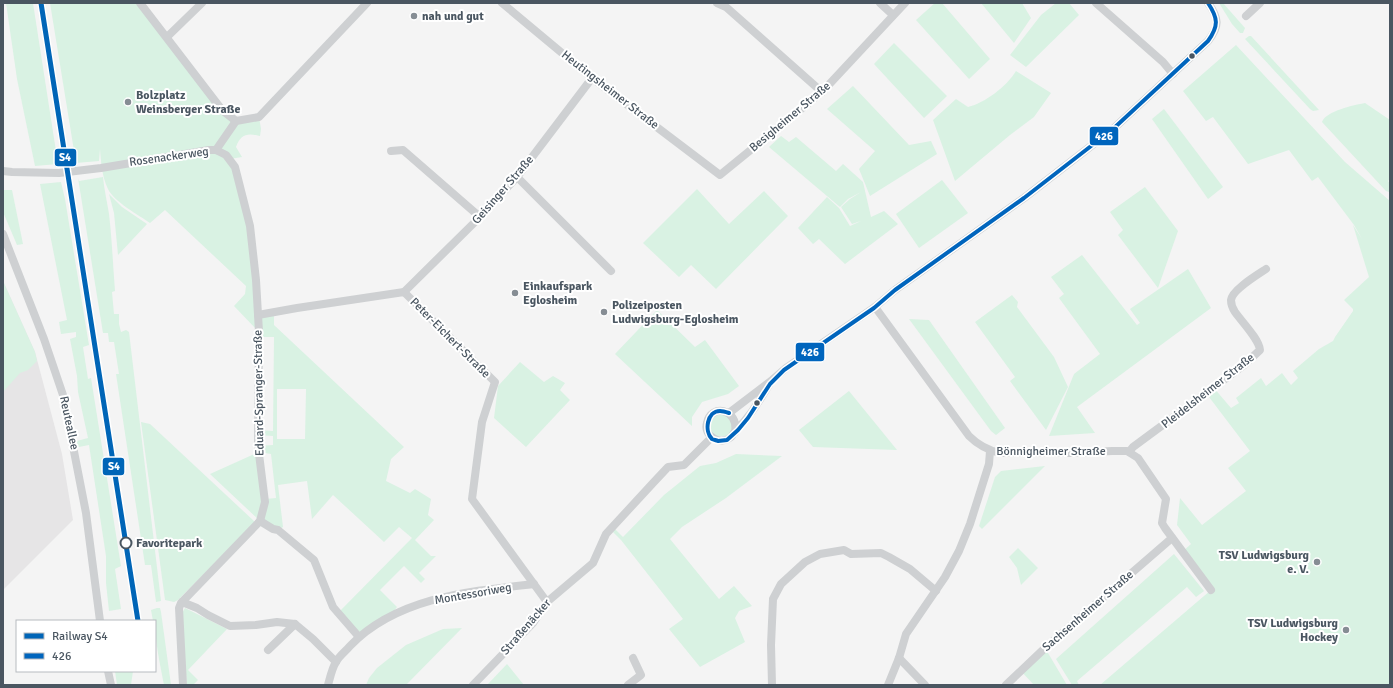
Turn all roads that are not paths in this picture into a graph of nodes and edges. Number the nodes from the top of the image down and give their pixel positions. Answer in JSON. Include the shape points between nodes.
{"nodes":[{"id":1,"x":140,"y":3,"type":"edge"},
{"id":2,"x":202,"y":3,"type":"edge"},
{"id":3,"x":367,"y":3,"type":"edge"},
{"id":4,"x":717,"y":3,"type":"edge"},
{"id":5,"x":880,"y":3,"type":"edge"},
{"id":6,"x":905,"y":3,"type":"edge"},
{"id":7,"x":1096,"y":3,"type":"edge"},
{"id":8,"x":1208,"y":3,"type":"edge"},
{"id":9,"x":1260,"y":3,"type":"edge"},
{"id":10,"x":505,"y":4,"type":"edge"},
{"id":11,"x":893,"y":16,"type":"junction"},
{"id":12,"x":1246,"y":16,"type":"dead end"},
{"id":13,"x":167,"y":37,"type":"junction"},
{"id":14,"x":1173,"y":74,"type":"junction"},
{"id":15,"x":592,"y":78,"type":"junction"},
{"id":16,"x":822,"y":92,"type":"junction"},
{"id":17,"x":236,"y":120,"type":"junction"},
{"id":18,"x":216,"y":150,"type":"junction"},
{"id":19,"x":391,"y":151,"type":"dead end"},
{"id":20,"x":3,"y":170,"type":"edge"},
{"id":21,"x":720,"y":175,"type":"joint"},
{"id":22,"x":517,"y":177,"type":"junction"},
{"id":23,"x":480,"y":217,"type":"junction"},
{"id":24,"x":3,"y":234,"type":"edge"},
{"id":25,"x":1266,"y":269,"type":"dead end"},
{"id":26,"x":611,"y":271,"type":"dead end"},
{"id":27,"x":404,"y":292,"type":"junction"},
{"id":28,"x":875,"y":307,"type":"junction"},
{"id":29,"x":258,"y":315,"type":"junction"},
{"id":30,"x":771,"y":382,"type":"junction"},
{"id":31,"x":728,"y":413,"type":"junction"},
{"id":32,"x":735,"y":432,"type":"junction"},
{"id":33,"x":712,"y":437,"type":"junction"},
{"id":34,"x":990,"y":451,"type":"junction"},
{"id":35,"x":1129,"y":452,"type":"junction"},
{"id":36,"x":260,"y":521,"type":"junction"},
{"id":37,"x":1172,"y":538,"type":"junction"},
{"id":38,"x":534,"y":584,"type":"junction"},
{"id":39,"x":1211,"y":590,"type":"dead end"},
{"id":40,"x":936,"y":591,"type":"junction"},
{"id":41,"x":182,"y":602,"type":"junction"},
{"id":42,"x":547,"y":602,"type":"junction"},
{"id":43,"x":100,"y":620,"type":"edge"},
{"id":44,"x":295,"y":624,"type":"junction"},
{"id":45,"x":359,"y":637,"type":"junction"},
{"id":46,"x":268,"y":650,"type":"dead end"},
{"id":47,"x":633,"y":658,"type":"dead end"},
{"id":48,"x":899,"y":658,"type":"junction"},
{"id":49,"x":336,"y":662,"type":"junction"},
{"id":50,"x":108,"y":672,"type":"edge"},
{"id":51,"x":111,"y":685,"type":"edge"},
{"id":52,"x":183,"y":685,"type":"edge"},
{"id":53,"x":328,"y":685,"type":"edge"},
{"id":54,"x":473,"y":685,"type":"edge"},
{"id":55,"x":628,"y":685,"type":"edge"},
{"id":56,"x":772,"y":685,"type":"edge"},
{"id":57,"x":888,"y":685,"type":"edge"},
{"id":58,"x":925,"y":685,"type":"edge"},
{"id":59,"x":1006,"y":685,"type":"edge"}],
"edges":[{"from":1,"to":13,"type":"street"},
{"from":2,"to":13,"type":"street"},
{"from":3,"to":17,"type":"street","via":[[259,117]]},
{"from":4,"to":16,"type":"street","via":[[726,7]]},
{"from":5,"to":11,"type":"street"},
{"from":6,"to":11,"type":"street","name":"Besigheimer Straße"},
{"from":7,"to":14,"type":"street"},
{"from":8,"to":14,"type":"street","via":[[1217,17],[1214,34]]},
{"from":9,"to":12,"type":"street"},
{"from":10,"to":15,"type":"street","name":"Heutingsheimer Straße"},
{"from":11,"to":16,"type":"street","name":"Besigheimer Straße"},
{"from":13,"to":17,"type":"street","via":[[222,110]]},
{"from":14,"to":28,"type":"street","via":[[1113,129],[1024,198],[894,290]]},
{"from":15,"to":21,"type":"street","name":"Heutingsheimer Straße"},
{"from":15,"to":22,"type":"street","name":"Geisinger Straße"},
{"from":16,"to":21,"type":"street","name":"Besigheimer Straße"},
{"from":17,"to":18,"type":"street","name":"Rosenackerweg"},
{"from":18,"to":20,"type":"street","name":"Rosenackerweg","via":[[195,151],[59,173]]},
{"from":18,"to":29,"type":"street","name":"Eduard-Spranger-Straße","via":[[230,159],[239,177],[250,226]]},
{"from":19,"to":23,"type":"street","via":[[403,150]]},
{"from":22,"to":23,"type":"street","name":"Geisinger Straße"},
{"from":22,"to":26,"type":"street"},
{"from":23,"to":27,"type":"street","name":"Geisinger Straße"},
{"from":24,"to":43,"type":"street","name":"Reuteallee","via":[[63,395],[86,513]]},
{"from":25,"to":35,"type":"street","name":"Pleidelsheimer Straße","via":[[1236,291],[1231,300],[1235,312],[1256,340],[1260,350],[1244,365]]},
{"from":27,"to":29,"type":"street","name":"Peter-Eichert-Straße"},
{"from":27,"to":38,"type":"street","name":"Peter-Eichert-Straße","via":[[494,382],[482,422],[472,499]]},
{"from":28,"to":30,"type":"street","via":[[786,368]]},
{"from":28,"to":34,"type":"street","name":"Bönnigheimer Straße","via":[[969,436]]},
{"from":29,"to":36,"type":"street","name":"Eduard-Spranger-Straße","via":[[258,446],[265,502]]},
{"from":30,"to":31,"type":"street"},
{"from":30,"to":32,"type":"street","via":[[750,415]]},
{"from":31,"to":32,"type":"street","via":[[735,420]]},
{"from":31,"to":33,"type":"street","via":[[721,411],[710,415],[706,426]]},
{"from":32,"to":33,"type":"street","via":[[727,440],[721,441]]},
{"from":33,"to":42,"type":"street","name":"Straßenäcker","via":[[684,465],[668,467],[606,534],[593,563]]},
{"from":34,"to":35,"type":"street","name":"Bönnigheimer Straße"},
{"from":34,"to":40,"type":"street","via":[[989,464],[964,540]]},
{"from":35,"to":37,"type":"street","via":[[1138,458],[1166,499],[1162,523]]},
{"from":36,"to":41,"type":"street","name":"Eduard-Spranger-Straße"},
{"from":36,"to":45,"type":"street","via":[[278,530],[314,560],[333,607]]},
{"from":37,"to":39,"type":"street"},
{"from":37,"to":59,"type":"street","name":"Sachsenheimer Straße"},
{"from":38,"to":42,"type":"street","name":"Peter-Eichert-Straße"},
{"from":38,"to":45,"type":"street","name":"Montessoriweg","via":[[483,590],[420,604],[390,616]]},
{"from":40,"to":48,"type":"street","via":[[906,634]]},
{"from":40,"to":56,"type":"street","via":[[910,569],[881,553],[851,554],[844,550],[820,554],[805,562],[781,584],[773,599]]},
{"from":41,"to":44,"type":"street","via":[[230,626],[256,626],[277,622]]},
{"from":41,"to":52,"type":"street","via":[[179,608]]},
{"from":42,"to":54,"type":"street","name":"Straßenäcker","via":[[533,623]]},
{"from":44,"to":46,"type":"street"},
{"from":44,"to":49,"type":"street"},
{"from":45,"to":49,"type":"street","name":"Montessoriweg"},
{"from":47,"to":55,"type":"street","via":[[641,675]]},
{"from":48,"to":57,"type":"street"},
{"from":48,"to":58,"type":"street"},
{"from":49,"to":53,"type":"street","name":"Montessoriweg"},
{"from":50,"to":51,"type":"street"}]}
